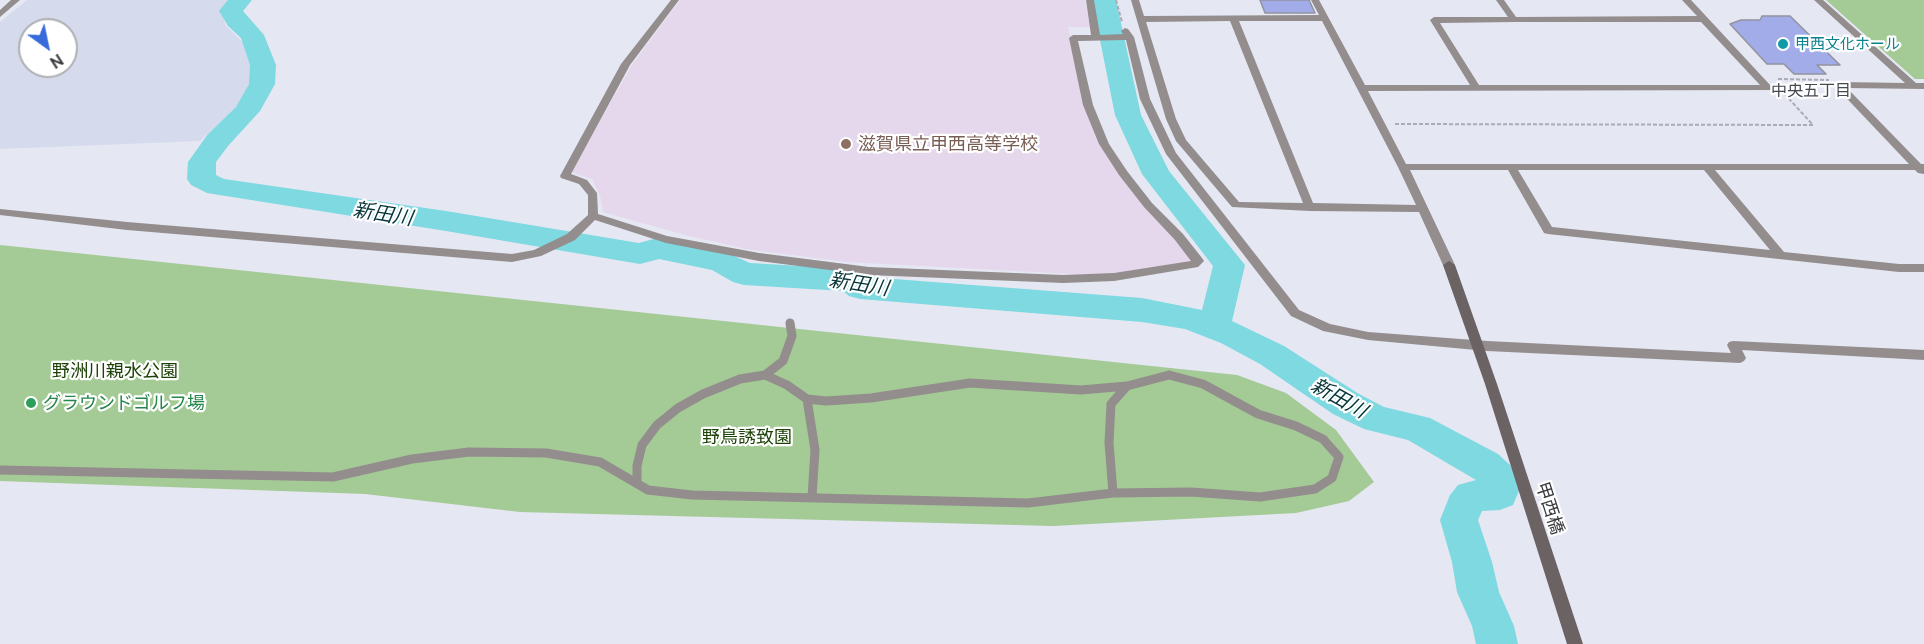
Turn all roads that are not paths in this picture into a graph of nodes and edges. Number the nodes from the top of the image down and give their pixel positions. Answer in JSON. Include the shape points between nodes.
{"nodes":[{"id":1,"x":16,"y":0,"type":"edge"},
{"id":2,"x":675,"y":0,"type":"edge"},
{"id":3,"x":1090,"y":0,"type":"edge"},
{"id":4,"x":1135,"y":0,"type":"edge"},
{"id":5,"x":1315,"y":0,"type":"edge"},
{"id":6,"x":1500,"y":0,"type":"edge"},
{"id":7,"x":1686,"y":0,"type":"edge"},
{"id":8,"x":1818,"y":0,"type":"edge"},
{"id":9,"x":0,"y":14,"type":"edge"},
{"id":10,"x":1324,"y":18,"type":"junction"},
{"id":11,"x":1140,"y":19,"type":"junction"},
{"id":12,"x":1234,"y":19,"type":"junction"},
{"id":13,"x":1704,"y":19,"type":"junction"},
{"id":14,"x":1514,"y":20,"type":"junction"},
{"id":15,"x":1099,"y":38,"type":"junction"},
{"id":16,"x":1919,"y":86,"type":"edge"},
{"id":17,"x":1361,"y":88,"type":"junction"},
{"id":18,"x":1476,"y":88,"type":"junction"},
{"id":19,"x":1403,"y":167,"type":"junction"},
{"id":20,"x":1708,"y":168,"type":"junction"},
{"id":21,"x":1512,"y":169,"type":"junction"},
{"id":22,"x":1922,"y":169,"type":"edge"},
{"id":23,"x":1311,"y":208,"type":"junction"},
{"id":24,"x":1423,"y":209,"type":"junction"},
{"id":25,"x":0,"y":212,"type":"edge"},
{"id":26,"x":593,"y":216,"type":"junction"},
{"id":27,"x":1781,"y":256,"type":"junction"},
{"id":28,"x":1924,"y":268,"type":"edge"},
{"id":29,"x":790,"y":323,"type":"dead end"},
{"id":30,"x":1478,"y":345,"type":"junction"},
{"id":31,"x":1924,"y":355,"type":"edge"},
{"id":32,"x":765,"y":375,"type":"junction"},
{"id":33,"x":1127,"y":386,"type":"junction"},
{"id":34,"x":807,"y":399,"type":"junction"},
{"id":35,"x":0,"y":470,"type":"edge"},
{"id":36,"x":637,"y":483,"type":"junction"},
{"id":37,"x":1113,"y":493,"type":"junction"},
{"id":38,"x":812,"y":497,"type":"junction"},
{"id":39,"x":1575,"y":644,"type":"edge"}],
"edges":[{"from":1,"to":9,"type":"street"},
{"from":2,"to":26,"type":"street","via":[[626,64],[566,176],[583,182],[593,195]]},
{"from":3,"to":15,"type":"street"},
{"from":4,"to":11,"type":"street"},
{"from":5,"to":10,"type":"street"},
{"from":6,"to":14,"type":"street"},
{"from":7,"to":13,"type":"street"},
{"from":8,"to":16,"type":"street"},
{"from":10,"to":12,"type":"street"},
{"from":10,"to":17,"type":"street"},
{"from":11,"to":12,"type":"street"},
{"from":11,"to":23,"type":"street","via":[[1170,119],[1181,141],[1236,205]]},
{"from":12,"to":23,"type":"street"},
{"from":13,"to":14,"type":"street"},
{"from":13,"to":18,"type":"street","via":[[1768,88]]},
{"from":14,"to":18,"type":"street","via":[[1434,20]]},
{"from":15,"to":26,"type":"street","via":[[1073,38],[1088,105],[1104,144],[1148,205],[1198,261],[1194,264],[1114,277],[1063,279],[869,271],[759,257],[666,238]]},
{"from":15,"to":30,"type":"street","via":[[1126,35],[1145,99],[1171,154],[1295,313],[1327,328],[1368,336]]},
{"from":16,"to":22,"type":"street","via":[[1839,86]]},
{"from":17,"to":18,"type":"street"},
{"from":17,"to":19,"type":"street"},
{"from":19,"to":21,"type":"street"},
{"from":19,"to":24,"type":"street"},
{"from":20,"to":21,"type":"street"},
{"from":20,"to":22,"type":"street"},
{"from":20,"to":27,"type":"street"},
{"from":21,"to":27,"type":"street","via":[[1548,231]]},
{"from":23,"to":24,"type":"street"},
{"from":24,"to":30,"type":"street","name":"甲西橋","via":[[1449,265]]},
{"from":25,"to":26,"type":"street","via":[[512,258],[537,253],[571,237]]},
{"from":27,"to":28,"type":"street"},
{"from":29,"to":32,"type":"lane","via":[[792,336],[783,361]]},
{"from":30,"to":31,"type":"street","via":[[1740,358],[1733,345]]},
{"from":30,"to":39,"type":"street","name":"甲西橋"},
{"from":32,"to":34,"type":"lane"},
{"from":32,"to":36,"type":"lane","via":[[740,379],[703,394],[657,425],[642,445]]},
{"from":33,"to":34,"type":"lane","via":[[1081,390],[970,383],[871,398]]},
{"from":33,"to":37,"type":"lane","via":[[1112,404],[1109,443]]},
{"from":33,"to":37,"type":"lane","via":[[1169,375],[1203,384],[1258,414],[1323,439],[1339,457],[1332,478],[1315,489],[1260,497],[1191,492]]},
{"from":34,"to":38,"type":"lane","via":[[815,450]]},
{"from":35,"to":36,"type":"lane","via":[[333,477],[412,459],[469,452],[546,453],[600,462]]},
{"from":36,"to":38,"type":"lane","via":[[648,490],[692,495]]},
{"from":37,"to":38,"type":"lane","via":[[1028,503]]}]}
